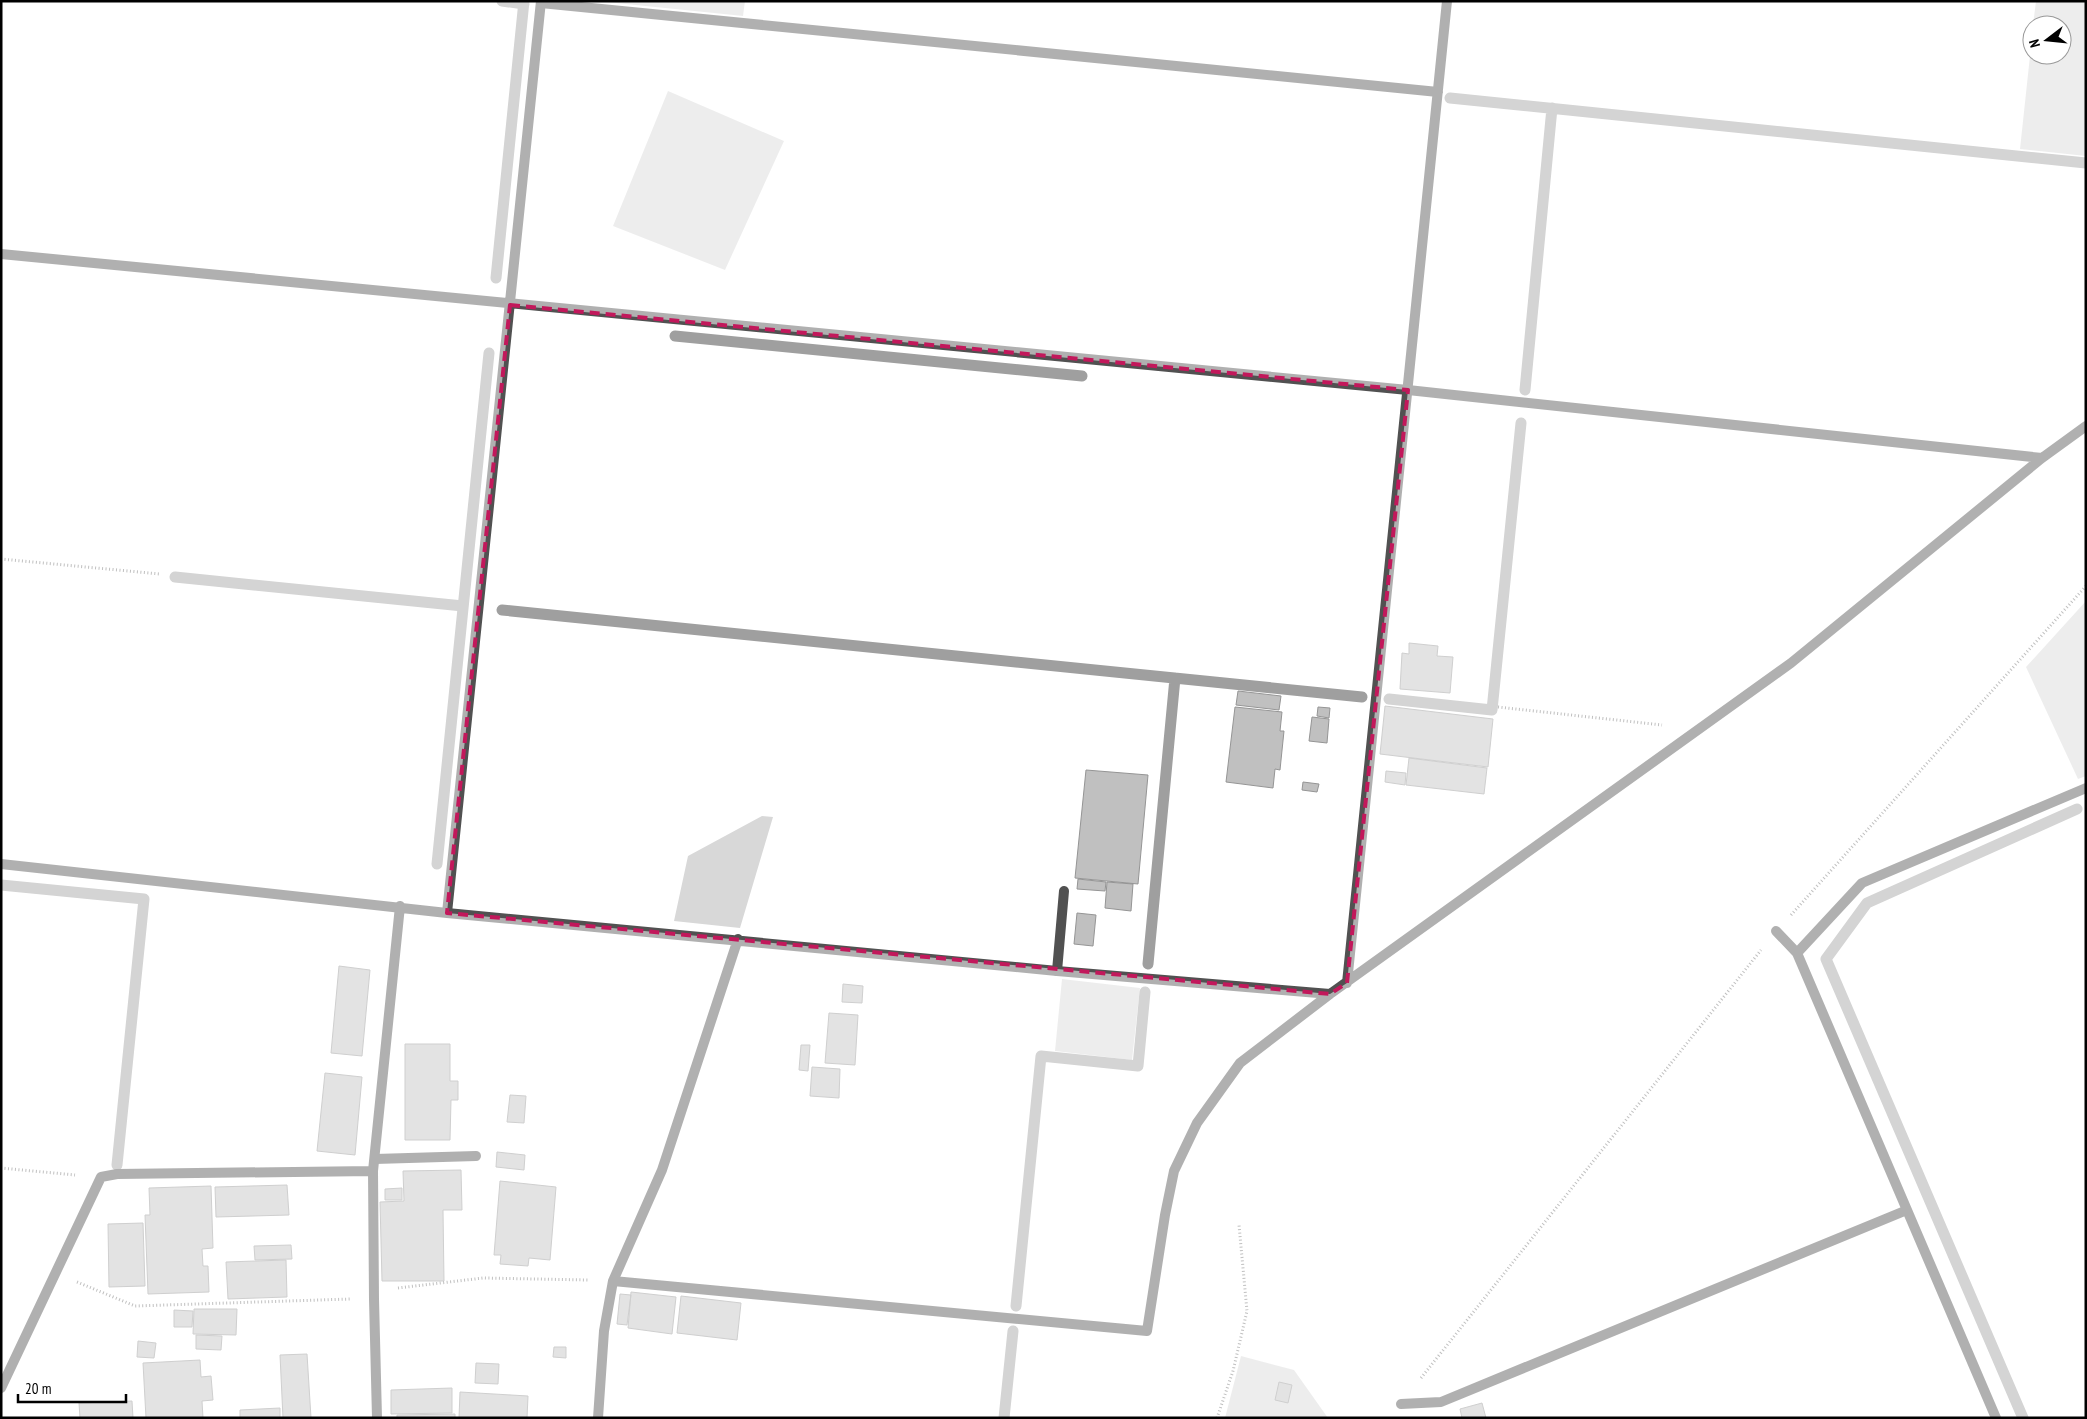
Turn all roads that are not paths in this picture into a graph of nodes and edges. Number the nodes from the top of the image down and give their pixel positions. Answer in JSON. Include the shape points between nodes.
{"nodes":[{"id":1,"x":1447,"y":1,"type":"edge"},
{"id":2,"x":541,"y":2,"type":"edge"},
{"id":3,"x":1438,"y":92,"type":"junction"},
{"id":4,"x":1,"y":254,"type":"edge"},
{"id":5,"x":510,"y":305,"type":"junction"},
{"id":6,"x":1408,"y":390,"type":"junction"},
{"id":7,"x":2086,"y":426,"type":"edge"},
{"id":8,"x":2042,"y":458,"type":"junction"},
{"id":9,"x":2085,"y":789,"type":"edge"},
{"id":10,"x":1,"y":864,"type":"edge"},
{"id":11,"x":1064,"y":891,"type":"dead end"},
{"id":12,"x":400,"y":906,"type":"junction"},
{"id":13,"x":447,"y":913,"type":"junction"},
{"id":14,"x":1776,"y":931,"type":"road end"},
{"id":15,"x":738,"y":939,"type":"junction"},
{"id":16,"x":1797,"y":953,"type":"junction"},
{"id":17,"x":1057,"y":971,"type":"junction"},
{"id":18,"x":1347,"y":983,"type":"junction"},
{"id":19,"x":1330,"y":994,"type":"junction"},
{"id":20,"x":476,"y":1156,"type":"dead end"},
{"id":21,"x":375,"y":1159,"type":"junction"},
{"id":22,"x":373,"y":1171,"type":"junction"},
{"id":23,"x":1907,"y":1210,"type":"junction"},
{"id":24,"x":613,"y":1281,"type":"junction"},
{"id":25,"x":1,"y":1388,"type":"edge"},
{"id":26,"x":1401,"y":1404,"type":"road end"},
{"id":27,"x":377,"y":1418,"type":"edge"},
{"id":28,"x":598,"y":1418,"type":"edge"},
{"id":29,"x":1996,"y":1418,"type":"edge"}],
"edges":[{"from":1,"to":3,"type":"street"},
{"from":2,"to":3,"type":"street"},
{"from":2,"to":5,"type":"street"},
{"from":3,"to":6,"type":"street"},
{"from":4,"to":5,"type":"street"},
{"from":5,"to":6,"type":"street"},
{"from":5,"to":13,"type":"street"},
{"from":6,"to":8,"type":"street"},
{"from":6,"to":18,"type":"street"},
{"from":7,"to":8,"type":"street"},
{"from":8,"to":18,"type":"street","via":[[1791,663]]},
{"from":9,"to":16,"type":"street","via":[[1862,884]]},
{"from":10,"to":12,"type":"street"},
{"from":11,"to":17,"type":"street"},
{"from":12,"to":13,"type":"street"},
{"from":12,"to":21,"type":"street"},
{"from":13,"to":15,"type":"street"},
{"from":14,"to":16,"type":"street"},
{"from":15,"to":17,"type":"street"},
{"from":15,"to":24,"type":"street","via":[[662,1170]]},
{"from":16,"to":23,"type":"street"},
{"from":17,"to":19,"type":"street"},
{"from":18,"to":19,"type":"street"},
{"from":19,"to":24,"type":"street","via":[[1240,1063],[1197,1123],[1174,1171],[1147,1331]]},
{"from":20,"to":21,"type":"street"},
{"from":21,"to":22,"type":"street"},
{"from":22,"to":25,"type":"street","via":[[117,1174],[101,1177]]},
{"from":22,"to":27,"type":"street"},
{"from":23,"to":26,"type":"street","via":[[1441,1402]]},
{"from":23,"to":29,"type":"street"},
{"from":24,"to":28,"type":"street","via":[[604,1331]]}]}
